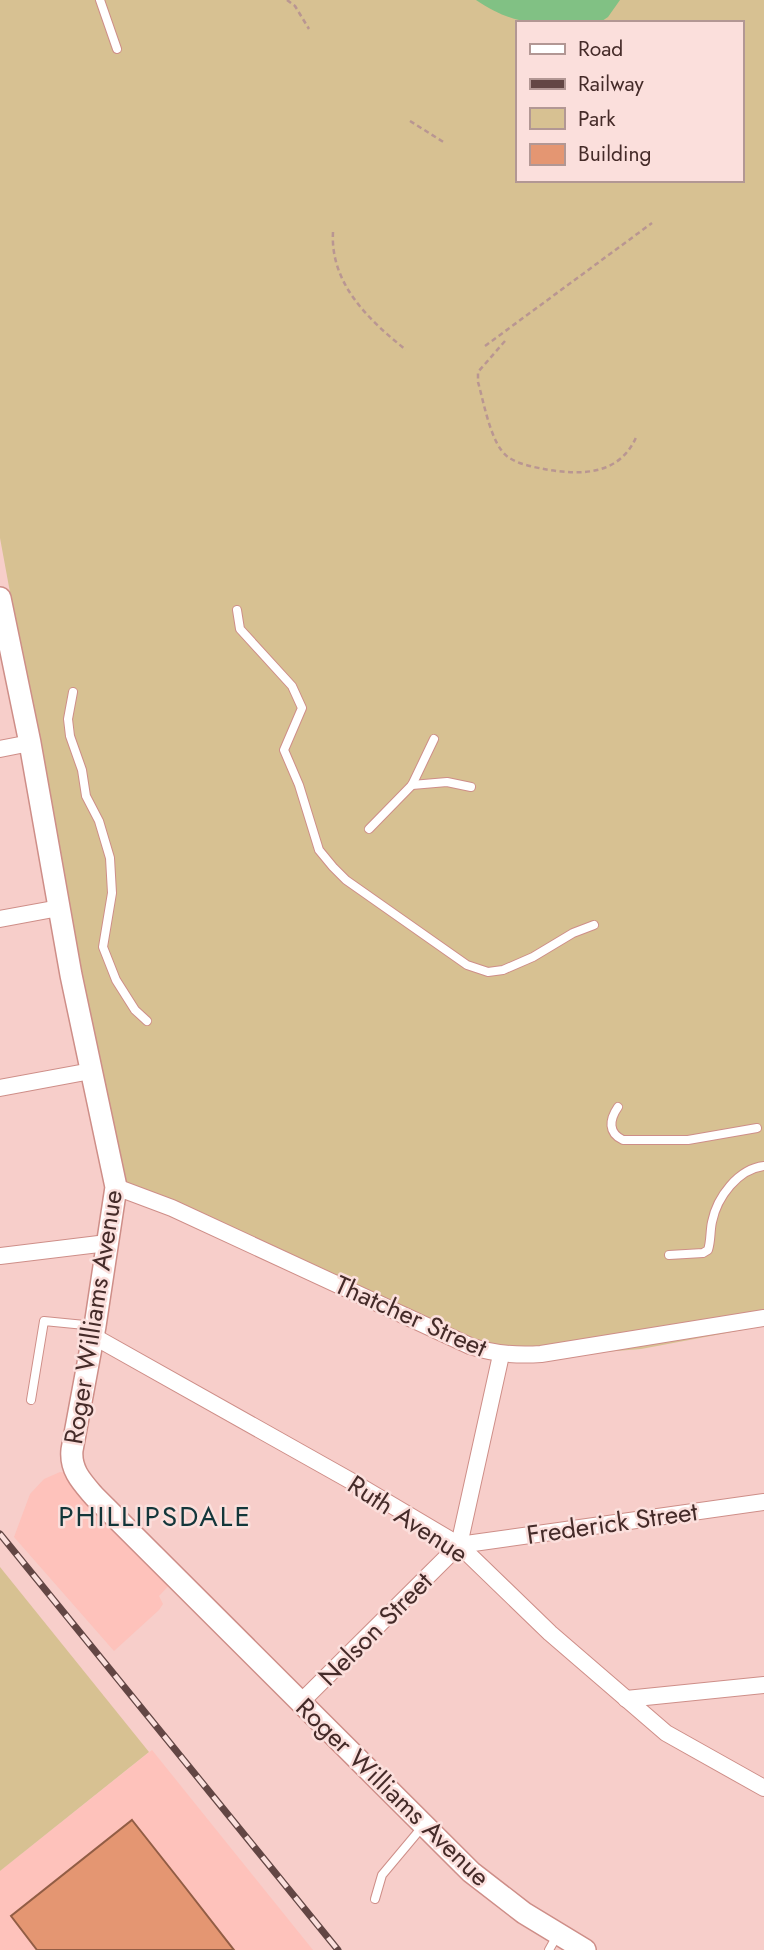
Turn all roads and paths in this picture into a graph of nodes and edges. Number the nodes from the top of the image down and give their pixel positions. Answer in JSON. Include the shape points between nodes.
{"nodes":[{"id":1,"x":100,"y":0,"type":"edge"},
{"id":2,"x":287,"y":0,"type":"edge"},
{"id":3,"x":309,"y":29,"type":"dead end"},
{"id":4,"x":117,"y":49,"type":"dead end"},
{"id":5,"x":410,"y":121,"type":"dead end"},
{"id":6,"x":445,"y":143,"type":"dead end"},
{"id":7,"x":652,"y":223,"type":"dead end"},
{"id":8,"x":333,"y":232,"type":"dead end"},
{"id":9,"x":505,"y":341,"type":"dead end"},
{"id":10,"x":485,"y":346,"type":"dead end"},
{"id":11,"x":406,"y":350,"type":"dead end"},
{"id":12,"x":638,"y":435,"type":"dead end"},
{"id":13,"x":0,"y":601,"type":"edge"},
{"id":14,"x":237,"y":610,"type":"dead end"},
{"id":15,"x":73,"y":692,"type":"dead end"},
{"id":16,"x":434,"y":739,"type":"dead end"},
{"id":17,"x":30,"y":743,"type":"junction"},
{"id":18,"x":0,"y":749,"type":"edge"},
{"id":19,"x":412,"y":785,"type":"junction"},
{"id":20,"x":471,"y":787,"type":"dead end"},
{"id":21,"x":369,"y":829,"type":"dead end"},
{"id":22,"x":59,"y":908,"type":"junction"},
{"id":23,"x":0,"y":919,"type":"edge"},
{"id":24,"x":594,"y":925,"type":"dead end"},
{"id":25,"x":147,"y":1021,"type":"dead end"},
{"id":26,"x":91,"y":1071,"type":"junction"},
{"id":27,"x":0,"y":1088,"type":"edge"},
{"id":28,"x":618,"y":1107,"type":"dead end"},
{"id":29,"x":757,"y":1128,"type":"dead end"},
{"id":30,"x":764,"y":1166,"type":"edge"},
{"id":31,"x":116,"y":1187,"type":"junction"},
{"id":32,"x":107,"y":1243,"type":"junction"},
{"id":33,"x":669,"y":1255,"type":"dead end"},
{"id":34,"x":0,"y":1256,"type":"edge"},
{"id":35,"x":764,"y":1318,"type":"edge"},
{"id":36,"x":94,"y":1331,"type":"junction"},
{"id":37,"x":501,"y":1355,"type":"junction"},
{"id":38,"x":31,"y":1400,"type":"dead end"},
{"id":39,"x":764,"y":1502,"type":"edge"},
{"id":40,"x":460,"y":1545,"type":"junction"},
{"id":41,"x":764,"y":1685,"type":"edge"},
{"id":42,"x":626,"y":1699,"type":"junction"},
{"id":43,"x":301,"y":1702,"type":"junction"},
{"id":44,"x":764,"y":1788,"type":"edge"},
{"id":45,"x":423,"y":1826,"type":"junction"},
{"id":46,"x":375,"y":1899,"type":"dead end"},
{"id":47,"x":553,"y":1942,"type":"edge"},
{"id":48,"x":584,"y":1950,"type":"edge"}],
"edges":[{"from":1,"to":4,"type":"lane"},
{"from":2,"to":3,"type":"path"},
{"from":5,"to":6,"type":"path"},
{"from":7,"to":10,"type":"path"},
{"from":8,"to":11,"type":"path","via":[[332,246],[346,290]]},
{"from":9,"to":12,"type":"path","via":[[478,373],[478,382],[496,443],[508,457],[530,466],[587,473],[619,462]]},
{"from":13,"to":17,"type":"main road","name":"Roger Williams Avenue"},
{"from":14,"to":24,"type":"lane","via":[[240,629],[292,686],[302,708],[284,750],[319,850],[346,880],[467,965],[488,972],[513,966]]},
{"from":15,"to":25,"type":"lane","via":[[70,736],[110,858],[113,893],[103,947],[116,980]]},
{"from":16,"to":19,"type":"lane"},
{"from":17,"to":18,"type":"street"},
{"from":17,"to":22,"type":"main road","name":"Roger Williams Avenue"},
{"from":19,"to":20,"type":"lane","via":[[447,782]]},
{"from":19,"to":21,"type":"lane"},
{"from":22,"to":23,"type":"street"},
{"from":22,"to":26,"type":"main road","name":"Roger Williams Avenue"},
{"from":26,"to":27,"type":"street"},
{"from":26,"to":31,"type":"main road","name":"Roger Williams Avenue"},
{"from":28,"to":29,"type":"lane","via":[[612,1130],[622,1140],[688,1140]]},
{"from":30,"to":33,"type":"lane","via":[[740,1177],[723,1195],[712,1219],[708,1250]]},
{"from":31,"to":32,"type":"main road","name":"Roger Williams Avenue"},
{"from":31,"to":37,"type":"street","name":"Thatcher Street","via":[[172,1208],[470,1346]]},
{"from":32,"to":34,"type":"street"},
{"from":32,"to":36,"type":"main road","name":"Roger Williams Avenue"},
{"from":35,"to":37,"type":"street","name":"Thatcher Street","via":[[541,1354]]},
{"from":36,"to":38,"type":"lane","via":[[44,1321]]},
{"from":36,"to":40,"type":"street","name":"Ruth Avenue"},
{"from":36,"to":43,"type":"main road","name":"Roger Williams Avenue","via":[[72,1450],[75,1471],[94,1496]]},
{"from":37,"to":40,"type":"street"},
{"from":39,"to":40,"type":"street","name":"Frederick Street"},
{"from":40,"to":42,"type":"street","name":"Ruth Avenue"},
{"from":40,"to":43,"type":"street","name":"Nelson Street"},
{"from":41,"to":42,"type":"street"},
{"from":42,"to":44,"type":"street","name":"Ruth Avenue","via":[[677,1741]]},
{"from":43,"to":45,"type":"main road","name":"Roger Williams Avenue"},
{"from":45,"to":46,"type":"lane","via":[[382,1875]]},
{"from":45,"to":47,"type":"main road","name":"Roger Williams Avenue"},
{"from":47,"to":48,"type":"main road","name":"Roger Williams Avenue"}]}
